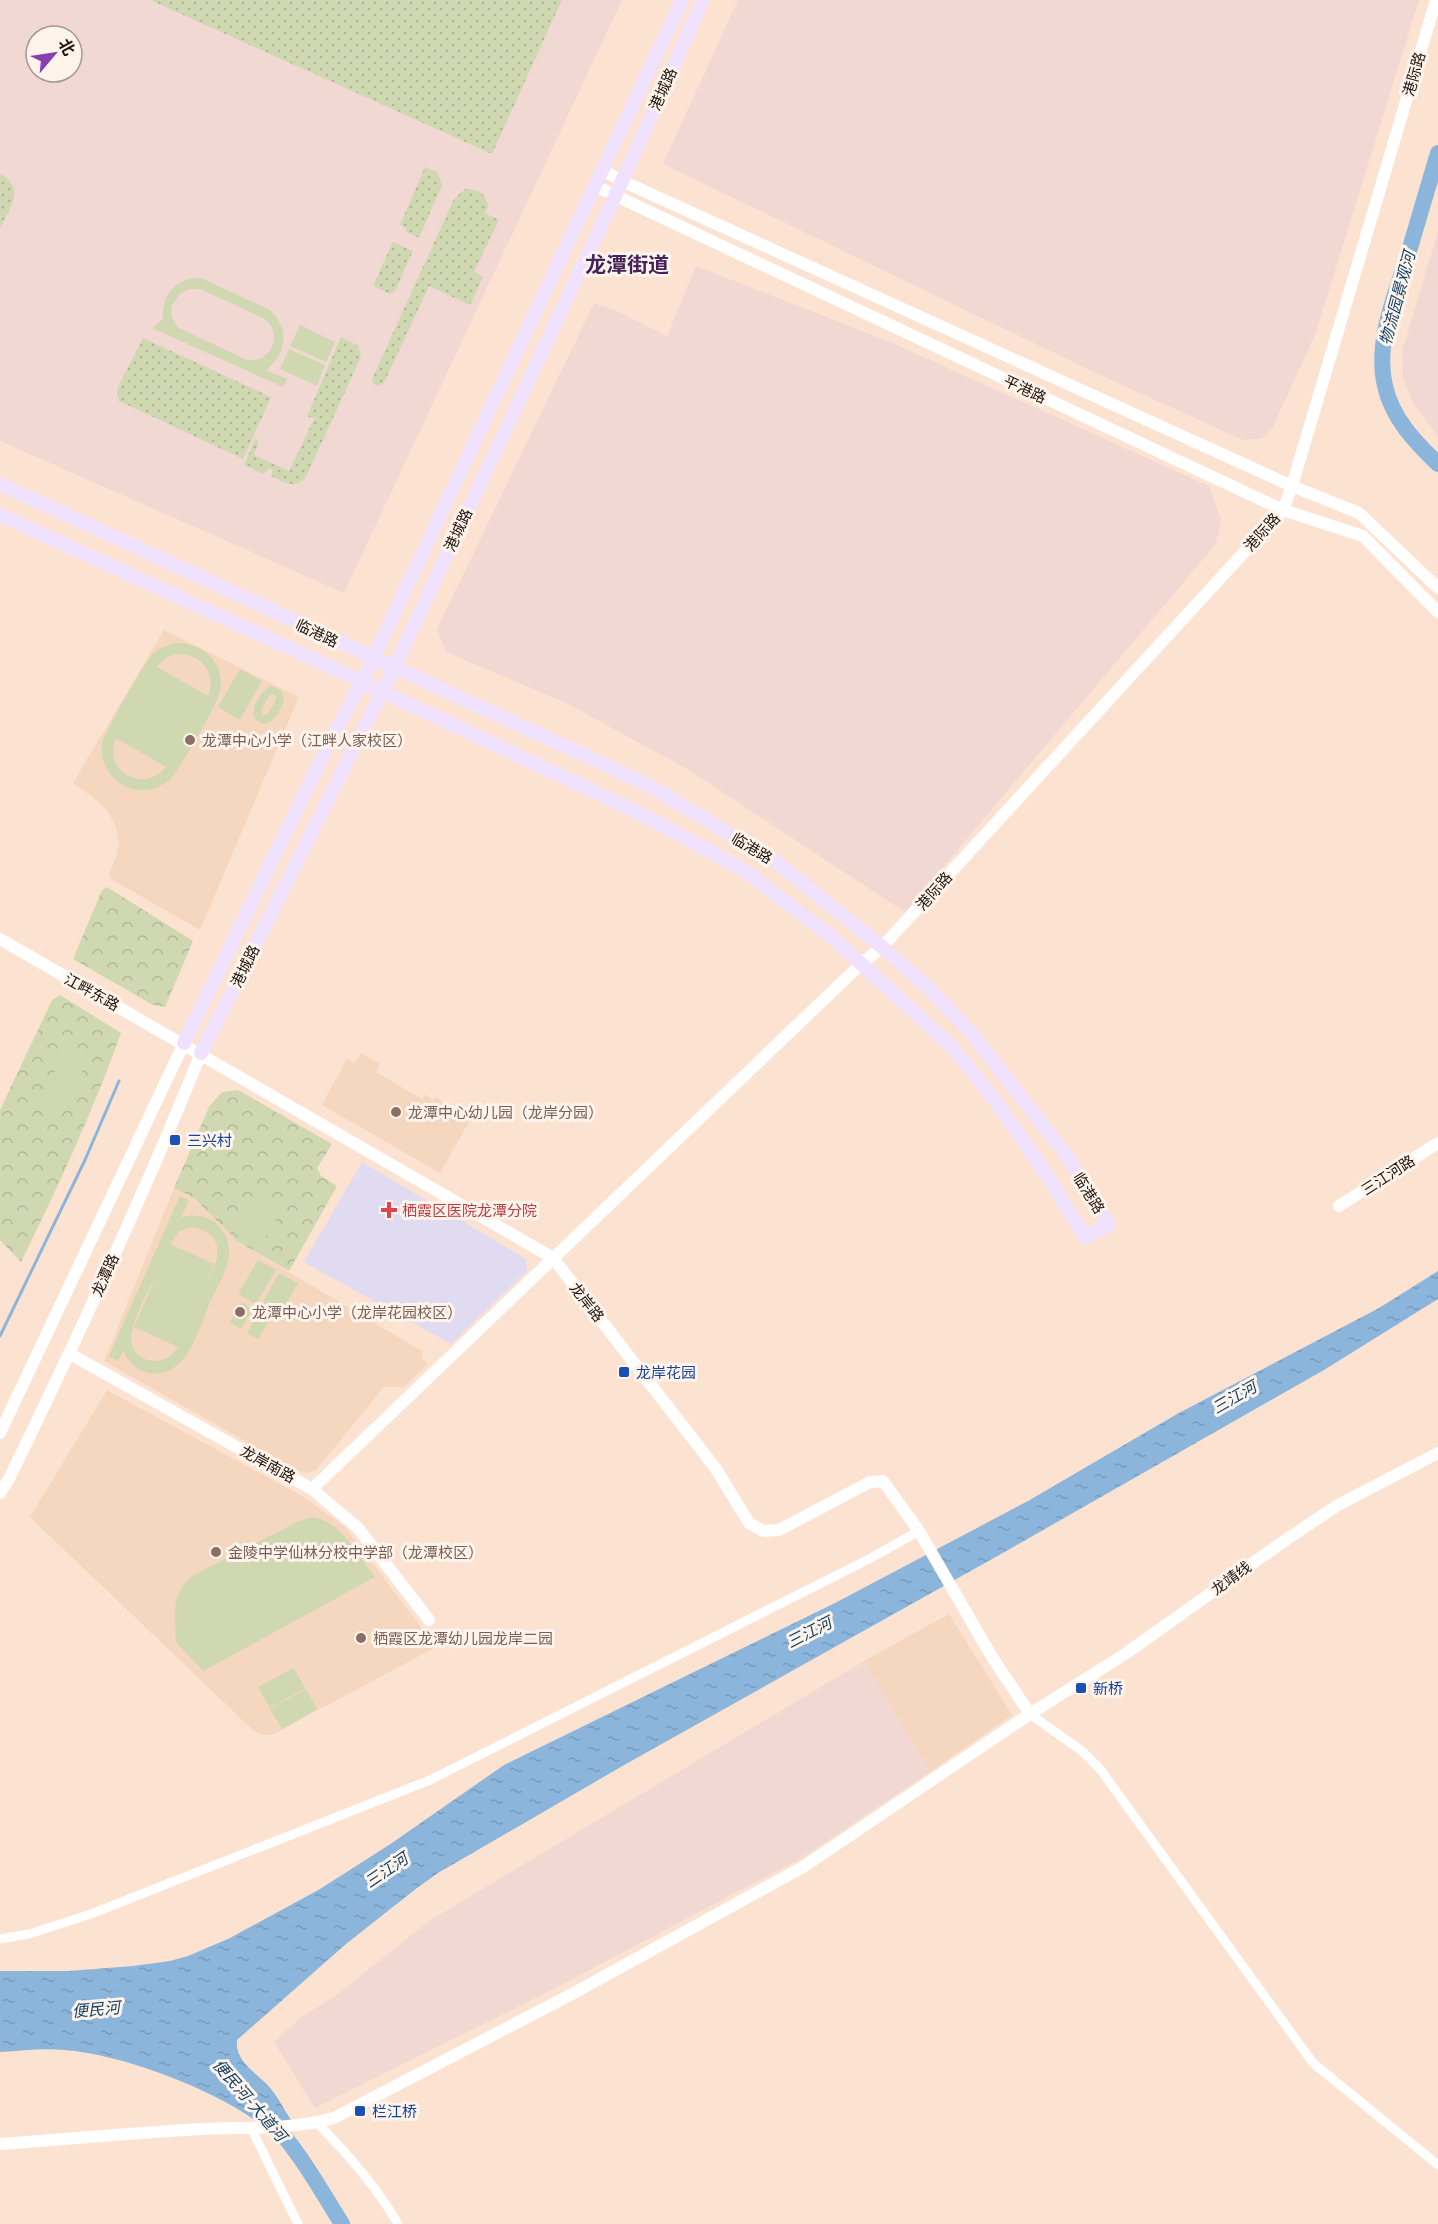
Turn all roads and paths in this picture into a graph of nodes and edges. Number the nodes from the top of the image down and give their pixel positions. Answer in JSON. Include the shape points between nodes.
{"nodes":[{"id":1,"x":682,"y":0,"type":"edge"},
{"id":2,"x":704,"y":0,"type":"edge"},
{"id":3,"x":1436,"y":0,"type":"edge"},
{"id":4,"x":602,"y":171,"type":"junction"},
{"id":5,"x":622,"y":181,"type":"junction"},
{"id":6,"x":595,"y":186,"type":"junction"},
{"id":7,"x":614,"y":197,"type":"junction"},
{"id":8,"x":0,"y":484,"type":"edge"},
{"id":9,"x":1292,"y":486,"type":"junction"},
{"id":10,"x":1283,"y":510,"type":"junction"},
{"id":11,"x":0,"y":515,"type":"edge"},
{"id":12,"x":1438,"y":588,"type":"edge"},
{"id":13,"x":1438,"y":612,"type":"edge"},
{"id":14,"x":372,"y":658,"type":"junction"},
{"id":15,"x":394,"y":668,"type":"junction"},
{"id":16,"x":362,"y":682,"type":"junction"},
{"id":17,"x":381,"y":691,"type":"junction"},
{"id":18,"x":0,"y":939,"type":"edge"},
{"id":19,"x":882,"y":947,"type":"junction"},
{"id":20,"x":861,"y":964,"type":"junction"},
{"id":21,"x":184,"y":1043,"type":"junction"},
{"id":22,"x":201,"y":1053,"type":"junction"},
{"id":23,"x":1438,"y":1143,"type":"edge"},
{"id":24,"x":1339,"y":1206,"type":"dead end"},
{"id":25,"x":553,"y":1258,"type":"junction"},
{"id":26,"x":70,"y":1354,"type":"junction"},
{"id":27,"x":0,"y":1433,"type":"edge"},
{"id":28,"x":1438,"y":1453,"type":"edge"},
{"id":29,"x":312,"y":1489,"type":"junction"},
{"id":30,"x":0,"y":1493,"type":"edge"},
{"id":31,"x":919,"y":1531,"type":"junction"},
{"id":32,"x":429,"y":1620,"type":"dead end"},
{"id":33,"x":1030,"y":1714,"type":"junction"},
{"id":34,"x":0,"y":1939,"type":"edge"},
{"id":35,"x":312,"y":2123,"type":"junction"},
{"id":36,"x":254,"y":2128,"type":"junction"},
{"id":37,"x":0,"y":2144,"type":"edge"},
{"id":38,"x":1438,"y":2165,"type":"edge"},
{"id":39,"x":298,"y":2224,"type":"edge"},
{"id":40,"x":398,"y":2224,"type":"edge"}],
"edges":[{"from":1,"to":4,"type":"main road","name":"港城路"},
{"from":2,"to":5,"type":"main road","name":"港城路"},
{"from":3,"to":9,"type":"street","name":"港际路"},
{"from":4,"to":5,"type":"street","name":"平港路"},
{"from":4,"to":6,"type":"main road","name":"港城路"},
{"from":5,"to":7,"type":"main road","name":"港城路"},
{"from":5,"to":9,"type":"street","name":"平港路"},
{"from":6,"to":7,"type":"street","name":"平港路"},
{"from":6,"to":14,"type":"main road","name":"港城路"},
{"from":7,"to":10,"type":"street","name":"平港路"},
{"from":7,"to":15,"type":"main road","name":"港城路"},
{"from":8,"to":14,"type":"main road","name":"临港路"},
{"from":9,"to":10,"type":"street","name":"港际路"},
{"from":9,"to":12,"type":"street","name":"平港路","via":[[1359,513]]},
{"from":10,"to":13,"type":"street","name":"平港路","via":[[1363,536]]},
{"from":10,"to":19,"type":"street","name":"港际路"},
{"from":11,"to":16,"type":"main road","name":"临港路"},
{"from":14,"to":15,"type":"main road","name":"临港路"},
{"from":14,"to":16,"type":"main road","name":"港城路"},
{"from":15,"to":17,"type":"main road","name":"港城路"},
{"from":15,"to":19,"type":"main road","name":"临港路","via":[[648,785],[776,862]]},
{"from":16,"to":17,"type":"main road","name":"临港路"},
{"from":16,"to":21,"type":"main road","name":"港城路"},
{"from":17,"to":20,"type":"main road","name":"临港路","via":[[639,813],[742,869],[832,937]]},
{"from":17,"to":22,"type":"main road","name":"港城路"},
{"from":18,"to":21,"type":"street","name":"江畔东路"},
{"from":19,"to":20,"type":"street","name":"港际路"},
{"from":19,"to":20,"type":"main road","name":"临港路","via":[[971,1033],[1064,1152],[1109,1224],[1085,1237],[997,1103],[954,1049]]},
{"from":20,"to":25,"type":"street","name":"港际路"},
{"from":21,"to":22,"type":"street","name":"龙岸路"},
{"from":21,"to":27,"type":"street","name":"龙潭路"},
{"from":22,"to":25,"type":"street","name":"龙岸路"},
{"from":22,"to":26,"type":"street","name":"龙潭路","via":[[170,1132]]},
{"from":23,"to":24,"type":"street","name":"三江河路"},
{"from":25,"to":29,"type":"street","name":"港际路"},
{"from":25,"to":31,"type":"street","name":"龙岸路","via":[[716,1469],[749,1523],[763,1531],[778,1530],[870,1482],[884,1481]]},
{"from":26,"to":29,"type":"street","name":"龙岸南路"},
{"from":26,"to":30,"type":"street","name":"龙潭路"},
{"from":28,"to":33,"type":"street","name":"龙靖线","via":[[1338,1505],[1128,1652]]},
{"from":29,"to":32,"type":"street","name":"龙岸南路","via":[[358,1528]]},
{"from":31,"to":33,"type":"street"},
{"from":31,"to":34,"type":"street","via":[[430,1780],[92,1914]]},
{"from":33,"to":35,"type":"street","name":"龙靖线","via":[[803,1867],[350,2110]]},
{"from":33,"to":38,"type":"street","via":[[1082,1751],[1100,1769],[1313,2063]]},
{"from":35,"to":36,"type":"street","name":"龙靖线"},
{"from":35,"to":40,"type":"street","via":[[333,2139]]},
{"from":36,"to":37,"type":"street","name":"龙靖线"},
{"from":36,"to":39,"type":"street"}]}
